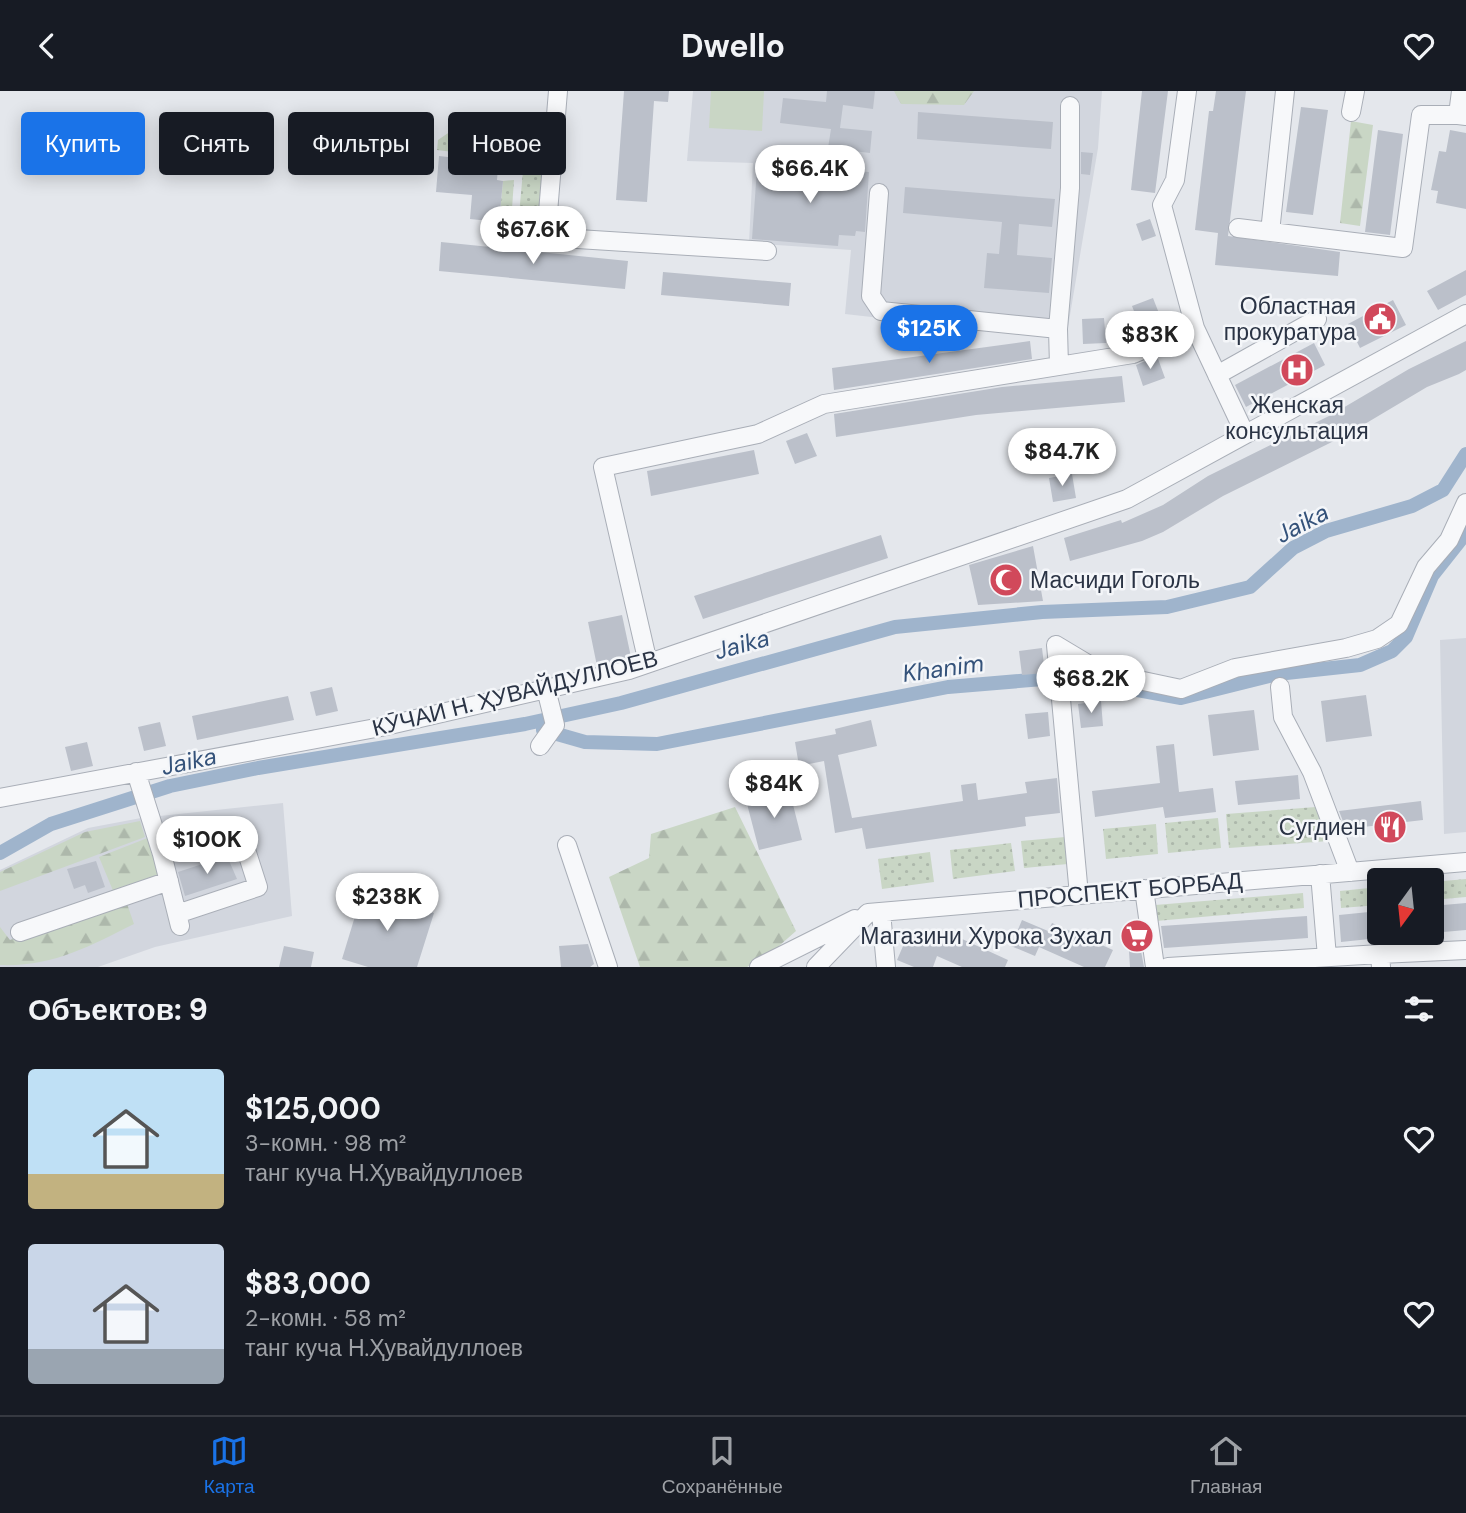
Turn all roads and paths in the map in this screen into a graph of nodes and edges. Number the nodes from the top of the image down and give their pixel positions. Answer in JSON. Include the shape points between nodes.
{"nodes":[{"id":1,"x":558,"y":91,"type":"edge"},
{"id":2,"x":1187,"y":91,"type":"edge"},
{"id":3,"x":1285,"y":91,"type":"edge"},
{"id":4,"x":1354,"y":91,"type":"edge"},
{"id":5,"x":1461,"y":91,"type":"edge"},
{"id":6,"x":1070,"y":106,"type":"dead end"},
{"id":7,"x":1351,"y":112,"type":"dead end"},
{"id":8,"x":1462,"y":115,"type":"edge"},
{"id":9,"x":879,"y":193,"type":"dead end"},
{"id":10,"x":1238,"y":228,"type":"dead end"},
{"id":11,"x":1270,"y":232,"type":"junction"},
{"id":12,"x":767,"y":251,"type":"dead end"},
{"id":13,"x":1466,"y":314,"type":"edge"},
{"id":14,"x":1317,"y":319,"type":"dead end"},
{"id":15,"x":1195,"y":328,"type":"junction"},
{"id":16,"x":1058,"y":330,"type":"junction"},
{"id":17,"x":1059,"y":366,"type":"junction"},
{"id":18,"x":1217,"y":375,"type":"junction"},
{"id":19,"x":1245,"y":434,"type":"junction"},
{"id":20,"x":1466,"y":503,"type":"edge"},
{"id":21,"x":648,"y":663,"type":"junction"},
{"id":22,"x":1280,"y":687,"type":"dead end"},
{"id":23,"x":546,"y":689,"type":"junction"},
{"id":24,"x":540,"y":746,"type":"dead end"},
{"id":25,"x":136,"y":772,"type":"junction"},
{"id":26,"x":0,"y":798,"type":"edge"},
{"id":27,"x":567,"y":845,"type":"dead end"},
{"id":28,"x":162,"y":853,"type":"junction"},
{"id":29,"x":1466,"y":862,"type":"edge"},
{"id":30,"x":1350,"y":872,"type":"junction"},
{"id":31,"x":1320,"y":874,"type":"junction"},
{"id":32,"x":169,"y":881,"type":"junction"},
{"id":33,"x":1143,"y":889,"type":"junction"},
{"id":34,"x":1079,"y":895,"type":"junction"},
{"id":35,"x":874,"y":913,"type":"junction"},
{"id":36,"x":20,"y":932,"type":"dead end"},
{"id":37,"x":1466,"y":950,"type":"edge"},
{"id":38,"x":1327,"y":957,"type":"junction"},
{"id":39,"x":1380,"y":960,"type":"edge"},
{"id":40,"x":608,"y":967,"type":"edge"},
{"id":41,"x":759,"y":967,"type":"edge"},
{"id":42,"x":816,"y":967,"type":"edge"},
{"id":43,"x":886,"y":967,"type":"edge"},
{"id":44,"x":1154,"y":967,"type":"edge"},
{"id":45,"x":1168,"y":967,"type":"edge"}],
"edges":[{"from":1,"to":12,"type":"street","via":[[546,237]]},
{"from":2,"to":15,"type":"street","via":[[1175,180],[1162,205]]},
{"from":3,"to":11,"type":"street"},
{"from":4,"to":7,"type":"street"},
{"from":5,"to":8,"type":"street"},
{"from":6,"to":16,"type":"street","via":[[1070,188]]},
{"from":8,"to":11,"type":"street","via":[[1421,115],[1403,249]]},
{"from":9,"to":16,"type":"street","via":[[871,296],[881,311]]},
{"from":10,"to":11,"type":"street"},
{"from":13,"to":19,"type":"street","name":"КӮЧАИ Н. ҲУВАЙДУЛЛОЕВ"},
{"from":14,"to":18,"type":"street"},
{"from":15,"to":17,"type":"street","via":[[1133,353]]},
{"from":15,"to":18,"type":"street"},
{"from":16,"to":17,"type":"street"},
{"from":17,"to":21,"type":"street","via":[[824,404],[758,434],[603,467]]},
{"from":18,"to":19,"type":"street"},
{"from":19,"to":21,"type":"street","name":"КӮЧАИ Н. ҲУВАЙДУЛЛОЕВ","via":[[1127,499]]},
{"from":20,"to":34,"type":"street","via":[[1449,540],[1426,567],[1399,624],[1377,639],[1234,668],[1181,689],[1101,672],[1056,645]]},
{"from":21,"to":23,"type":"street","name":"КӮЧАИ Н. ҲУВАЙДУЛЛОЕВ"},
{"from":22,"to":30,"type":"street","via":[[1283,717],[1312,772]]},
{"from":23,"to":24,"type":"street","via":[[555,725]]},
{"from":23,"to":25,"type":"street","name":"КӮЧАИ Н. ҲУВАЙДУЛЛОЕВ","via":[[381,727]]},
{"from":25,"to":26,"type":"street","name":"КӮЧАИ Н. ҲУВАЙДУЛЛОЕВ"},
{"from":25,"to":28,"type":"street"},
{"from":27,"to":40,"type":"street"},
{"from":28,"to":32,"type":"street"},
{"from":28,"to":32,"type":"street","via":[[239,828],[258,887],[178,920]]},
{"from":29,"to":30,"type":"street","name":"ПРОСПЕКТ БОРБАД"},
{"from":30,"to":31,"type":"street","name":"ПРОСПЕКТ БОРБАД"},
{"from":31,"to":33,"type":"street","name":"ПРОСПЕКТ БОРБАД"},
{"from":31,"to":38,"type":"street"},
{"from":32,"to":36,"type":"street"},
{"from":33,"to":34,"type":"street","name":"ПРОСПЕКТ БОРБАД"},
{"from":33,"to":44,"type":"street"},
{"from":34,"to":35,"type":"street","name":"ПРОСПЕКТ БОРБАД"},
{"from":35,"to":41,"type":"street"},
{"from":35,"to":42,"type":"street"},
{"from":35,"to":43,"type":"street"},
{"from":37,"to":39,"type":"street"},
{"from":38,"to":39,"type":"street"},
{"from":38,"to":45,"type":"street"}]}
